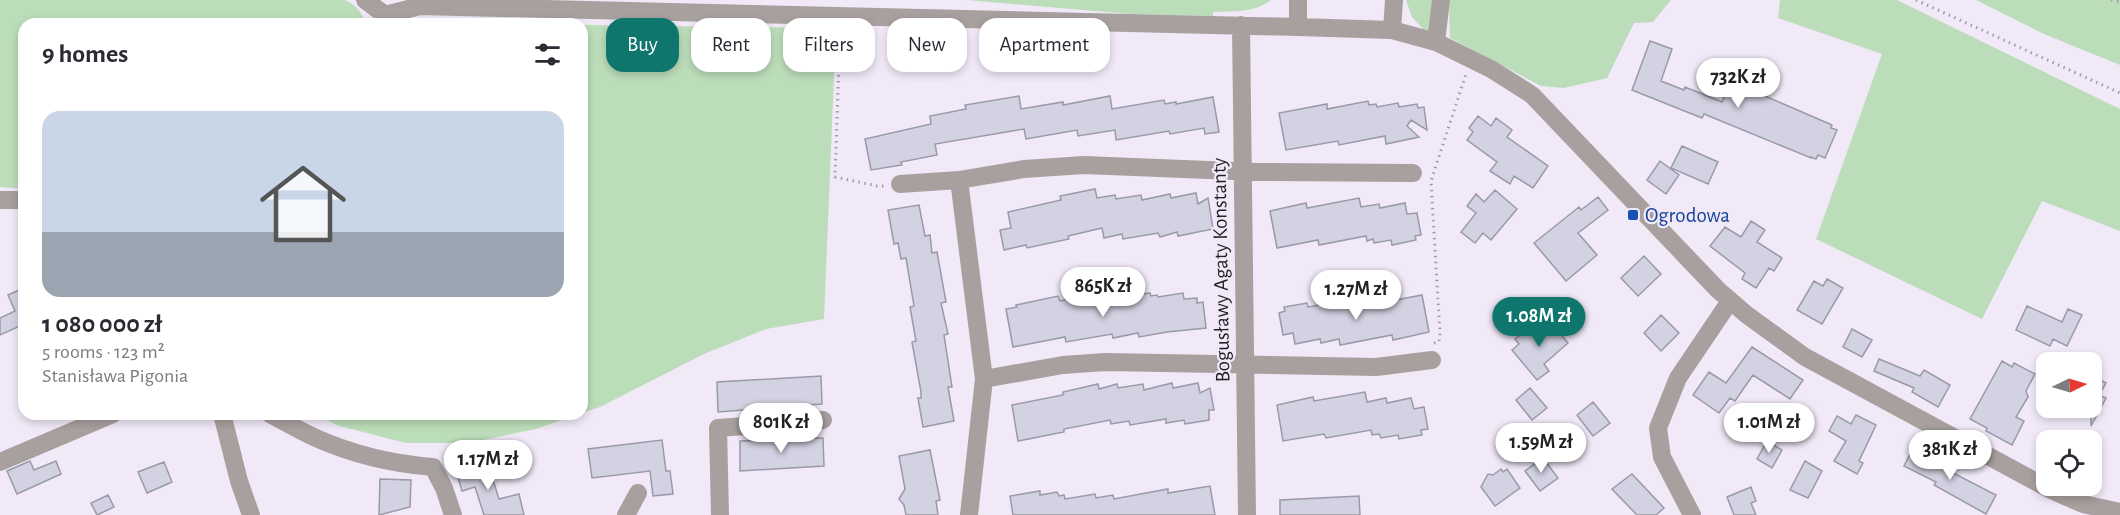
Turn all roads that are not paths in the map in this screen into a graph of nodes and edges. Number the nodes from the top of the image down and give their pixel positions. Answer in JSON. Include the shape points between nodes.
{"nodes":[{"id":1,"x":365,"y":0,"type":"edge"},
{"id":2,"x":1298,"y":0,"type":"edge"},
{"id":3,"x":1394,"y":0,"type":"edge"},
{"id":4,"x":1441,"y":0,"type":"edge"},
{"id":5,"x":381,"y":18,"type":"edge"},
{"id":6,"x":388,"y":18,"type":"edge"},
{"id":7,"x":1241,"y":25,"type":"junction"},
{"id":8,"x":1298,"y":27,"type":"junction"},
{"id":9,"x":1392,"y":30,"type":"junction"},
{"id":10,"x":1436,"y":42,"type":"junction"},
{"id":11,"x":1243,"y":171,"type":"junction"},
{"id":12,"x":1413,"y":173,"type":"dead end"},
{"id":13,"x":959,"y":180,"type":"junction"},
{"id":14,"x":900,"y":184,"type":"road end"},
{"id":15,"x":0,"y":200,"type":"edge"},
{"id":16,"x":18,"y":200,"type":"edge"},
{"id":17,"x":1730,"y":301,"type":"junction"},
{"id":18,"x":1432,"y":351,"type":"road end"},
{"id":19,"x":1244,"y":364,"type":"junction"},
{"id":20,"x":984,"y":379,"type":"junction"},
{"id":21,"x":99,"y":420,"type":"edge"},
{"id":22,"x":224,"y":420,"type":"edge"},
{"id":23,"x":281,"y":420,"type":"edge"},
{"id":24,"x":823,"y":420,"type":"dead end"},
{"id":25,"x":0,"y":462,"type":"edge"},
{"id":26,"x":638,"y":493,"type":"dead end"},
{"id":27,"x":2120,"y":512,"type":"edge"},
{"id":28,"x":250,"y":515,"type":"edge"},
{"id":29,"x":453,"y":515,"type":"edge"},
{"id":30,"x":626,"y":515,"type":"edge"},
{"id":31,"x":720,"y":515,"type":"edge"},
{"id":32,"x":969,"y":515,"type":"edge"},
{"id":33,"x":1247,"y":515,"type":"edge"},
{"id":34,"x":1692,"y":515,"type":"edge"}],
"edges":[{"from":1,"to":5,"type":"street"},
{"from":2,"to":8,"type":"street"},
{"from":3,"to":9,"type":"street"},
{"from":4,"to":10,"type":"street"},
{"from":6,"to":7,"type":"street","via":[[420,6]]},
{"from":7,"to":8,"type":"street"},
{"from":7,"to":11,"type":"street","name":"Bogusławy Agaty Konstanty"},
{"from":8,"to":9,"type":"street"},
{"from":9,"to":10,"type":"street"},
{"from":10,"to":17,"type":"street","via":[[1491,69],[1532,96]]},
{"from":11,"to":12,"type":"street"},
{"from":11,"to":13,"type":"street","via":[[1084,165]]},
{"from":11,"to":19,"type":"street","name":"Bogusławy Agaty Konstanty"},
{"from":13,"to":14,"type":"street"},
{"from":13,"to":20,"type":"street"},
{"from":15,"to":16,"type":"street"},
{"from":17,"to":27,"type":"street","via":[[1805,357],[1848,381],[2051,490],[2083,504]]},
{"from":17,"to":34,"type":"street","via":[[1678,378],[1658,428],[1662,457]]},
{"from":18,"to":19,"type":"street","via":[[1376,368]]},
{"from":19,"to":20,"type":"street","via":[[1105,362]]},
{"from":19,"to":33,"type":"street","name":"Bogusławy Agaty Konstanty"},
{"from":20,"to":32,"type":"street"},
{"from":21,"to":25,"type":"street"},
{"from":22,"to":28,"type":"street"},
{"from":23,"to":29,"type":"street","via":[[316,439],[366,455],[433,467]]},
{"from":24,"to":31,"type":"street","via":[[718,428]]},
{"from":26,"to":30,"type":"street"}]}
